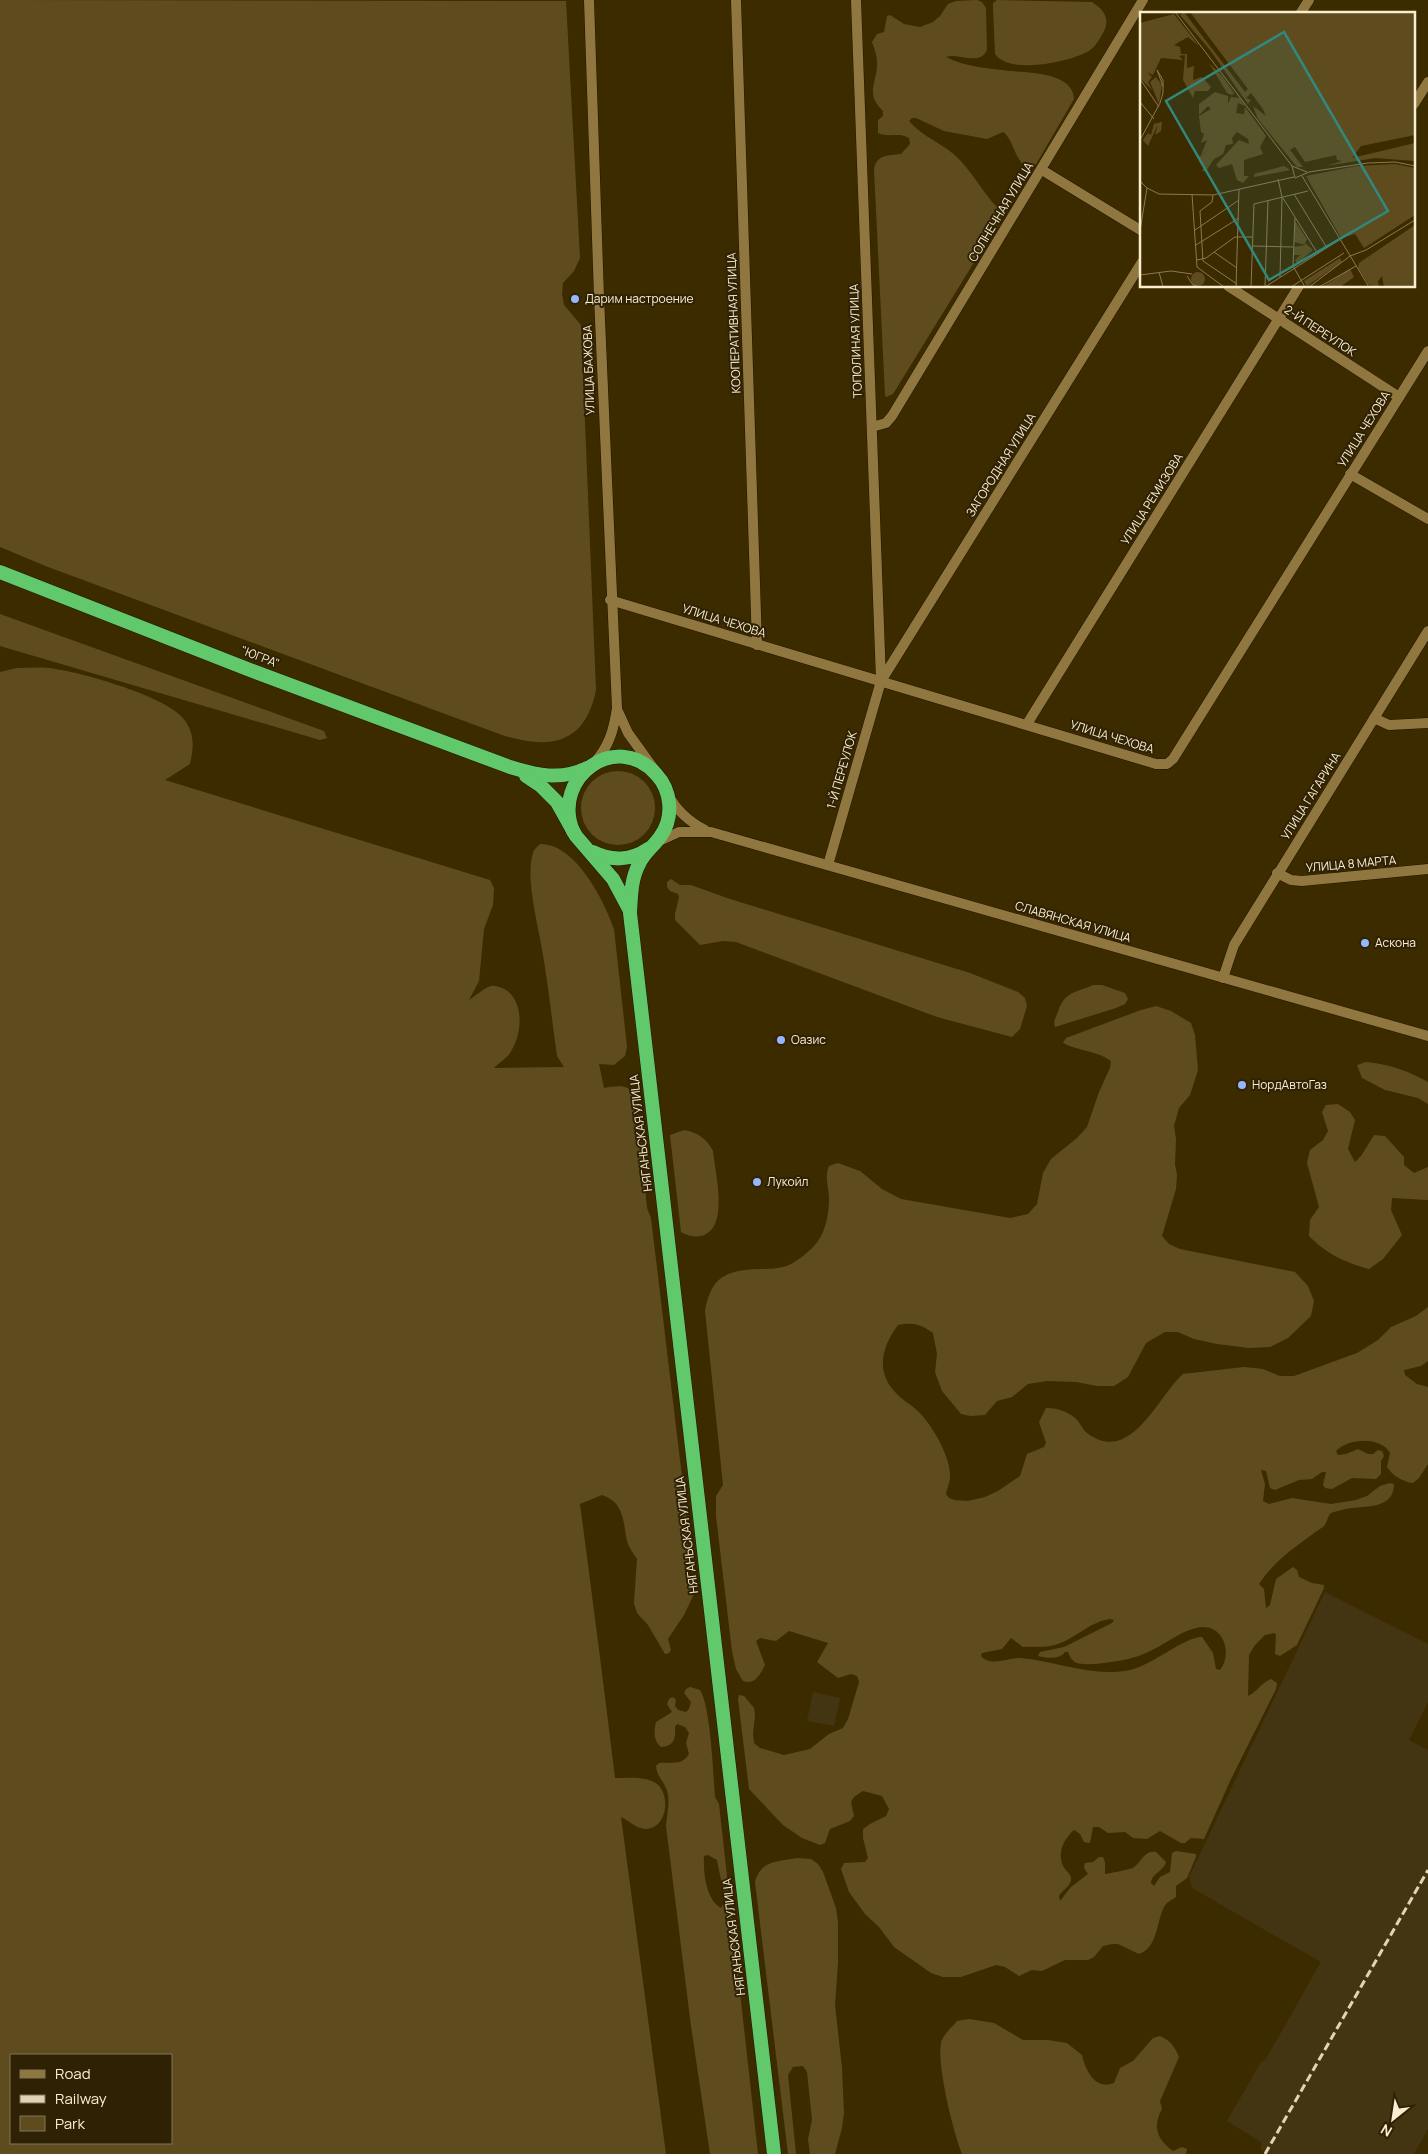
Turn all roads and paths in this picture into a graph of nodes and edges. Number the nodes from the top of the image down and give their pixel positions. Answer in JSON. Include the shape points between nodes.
{"nodes":[{"id":1,"x":589,"y":0,"type":"edge"},
{"id":2,"x":736,"y":0,"type":"edge"},
{"id":3,"x":856,"y":0,"type":"edge"},
{"id":4,"x":1143,"y":0,"type":"edge"},
{"id":5,"x":1309,"y":0,"type":"edge"},
{"id":6,"x":1301,"y":12,"type":"edge"},
{"id":7,"x":1428,"y":82,"type":"edge"},
{"id":8,"x":1416,"y":101,"type":"edge"},
{"id":9,"x":1042,"y":170,"type":"junction"},
{"id":10,"x":1140,"y":231,"type":"edge"},
{"id":11,"x":1140,"y":265,"type":"edge"},
{"id":12,"x":1231,"y":288,"type":"edge"},
{"id":13,"x":1298,"y":288,"type":"edge"},
{"id":14,"x":1278,"y":318,"type":"junction"},
{"id":15,"x":1428,"y":351,"type":"edge"},
{"id":16,"x":1399,"y":396,"type":"junction"},
{"id":17,"x":872,"y":427,"type":"junction"},
{"id":18,"x":1350,"y":474,"type":"junction"},
{"id":19,"x":1428,"y":519,"type":"edge"},
{"id":20,"x":0,"y":572,"type":"edge"},
{"id":21,"x":610,"y":600,"type":"junction"},
{"id":22,"x":1428,"y":631,"type":"edge"},
{"id":23,"x":757,"y":645,"type":"junction"},
{"id":24,"x":881,"y":681,"type":"junction"},
{"id":25,"x":617,"y":708,"type":"junction"},
{"id":26,"x":1374,"y":718,"type":"junction"},
{"id":27,"x":1428,"y":723,"type":"edge"},
{"id":28,"x":1027,"y":724,"type":"junction"},
{"id":29,"x":590,"y":766,"type":"junction"},
{"id":30,"x":510,"y":767,"type":"junction"},
{"id":31,"x":664,"y":787,"type":"junction"},
{"id":32,"x":574,"y":831,"type":"junction"},
{"id":33,"x":711,"y":832,"type":"junction"},
{"id":34,"x":653,"y":845,"type":"junction"},
{"id":35,"x":588,"y":848,"type":"junction"},
{"id":36,"x":828,"y":865,"type":"junction"},
{"id":37,"x":1428,"y":869,"type":"edge"},
{"id":38,"x":1277,"y":873,"type":"junction"},
{"id":39,"x":630,"y":913,"type":"junction"},
{"id":40,"x":1223,"y":978,"type":"junction"},
{"id":41,"x":1428,"y":1036,"type":"edge"},
{"id":42,"x":774,"y":2154,"type":"edge"}],
"edges":[{"from":1,"to":21,"type":"street","name":"УЛИЦА БАЖОВА"},
{"from":2,"to":23,"type":"street","name":"КООПЕРАТИВНАЯ УЛИЦА"},
{"from":3,"to":17,"type":"street","name":"ТОПОЛИНАЯ УЛИЦА"},
{"from":4,"to":9,"type":"street","name":"СОЛНЕЧНАЯ УЛИЦА"},
{"from":5,"to":6,"type":"street"},
{"from":7,"to":8,"type":"street"},
{"from":9,"to":10,"type":"street"},
{"from":9,"to":17,"type":"street","name":"СОЛНЕЧНАЯ УЛИЦА","via":[[892,416],[886,423]]},
{"from":11,"to":24,"type":"street","name":"ЗАГОРОДНАЯ УЛИЦА"},
{"from":12,"to":14,"type":"street","name":"2-Й ПЕРЕУЛОК"},
{"from":13,"to":14,"type":"street","name":"УЛИЦА РЕМИЗОВА"},
{"from":14,"to":16,"type":"street","name":"2-Й ПЕРЕУЛОК"},
{"from":14,"to":28,"type":"street","name":"УЛИЦА РЕМИЗОВА"},
{"from":15,"to":16,"type":"street","name":"УЛИЦА ЧЕХОВА"},
{"from":16,"to":18,"type":"street","name":"УЛИЦА ЧЕХОВА"},
{"from":17,"to":24,"type":"street","name":"ТОПОЛИНАЯ УЛИЦА"},
{"from":18,"to":19,"type":"street"},
{"from":18,"to":28,"type":"street","name":"УЛИЦА ЧЕХОВА","via":[[1173,759],[1166,764],[1156,764]]},
{"from":20,"to":30,"type":"highway","name":"\"ЮГРА\""},
{"from":21,"to":23,"type":"street","name":"УЛИЦА ЧЕХОВА"},
{"from":21,"to":25,"type":"street","name":"УЛИЦА БАЖОВА"},
{"from":22,"to":26,"type":"street","name":"УЛИЦА ГАГАРИНА"},
{"from":23,"to":24,"type":"street","name":"УЛИЦА ЧЕХОВА"},
{"from":24,"to":28,"type":"street","name":"УЛИЦА ЧЕХОВА"},
{"from":24,"to":36,"type":"street","name":"1-Й ПЕРЕУЛОК"},
{"from":25,"to":29,"type":"street","via":[[609,742]]},
{"from":25,"to":31,"type":"street","via":[[628,733]]},
{"from":26,"to":27,"type":"street","via":[[1389,725]]},
{"from":26,"to":38,"type":"street","name":"УЛИЦА ГАГАРИНА"},
{"from":29,"to":30,"type":"highway","via":[[572,774],[554,776]]},
{"from":29,"to":31,"type":"highway","via":[[611,758],[630,759],[648,767]]},
{"from":29,"to":32,"type":"highway","via":[[576,781],[569,797],[568,814]]},
{"from":30,"to":32,"type":"highway","via":[[550,794]]},
{"from":31,"to":33,"type":"street","via":[[676,807],[691,822]]},
{"from":31,"to":34,"type":"highway","via":[[669,807],[668,820]]},
{"from":32,"to":35,"type":"highway"},
{"from":33,"to":34,"type":"street","via":[[679,832]]},
{"from":33,"to":36,"type":"street","name":"СЛАВЯНСКАЯ УЛИЦА"},
{"from":34,"to":35,"type":"highway","via":[[637,855],[620,858],[603,856]]},
{"from":34,"to":39,"type":"highway","via":[[636,871]]},
{"from":35,"to":39,"type":"highway","via":[[613,878]]},
{"from":36,"to":40,"type":"street","name":"СЛАВЯНСКАЯ УЛИЦА"},
{"from":37,"to":38,"type":"street","name":"УЛИЦА 8 МАРТА","via":[[1302,881]]},
{"from":38,"to":40,"type":"street","name":"УЛИЦА ГАГАРИНА","via":[[1234,945]]},
{"from":39,"to":42,"type":"highway","name":"НЯГАНЬСКАЯ УЛИЦА"},
{"from":40,"to":41,"type":"street","name":"СЛАВЯНСКАЯ УЛИЦА"}]}
